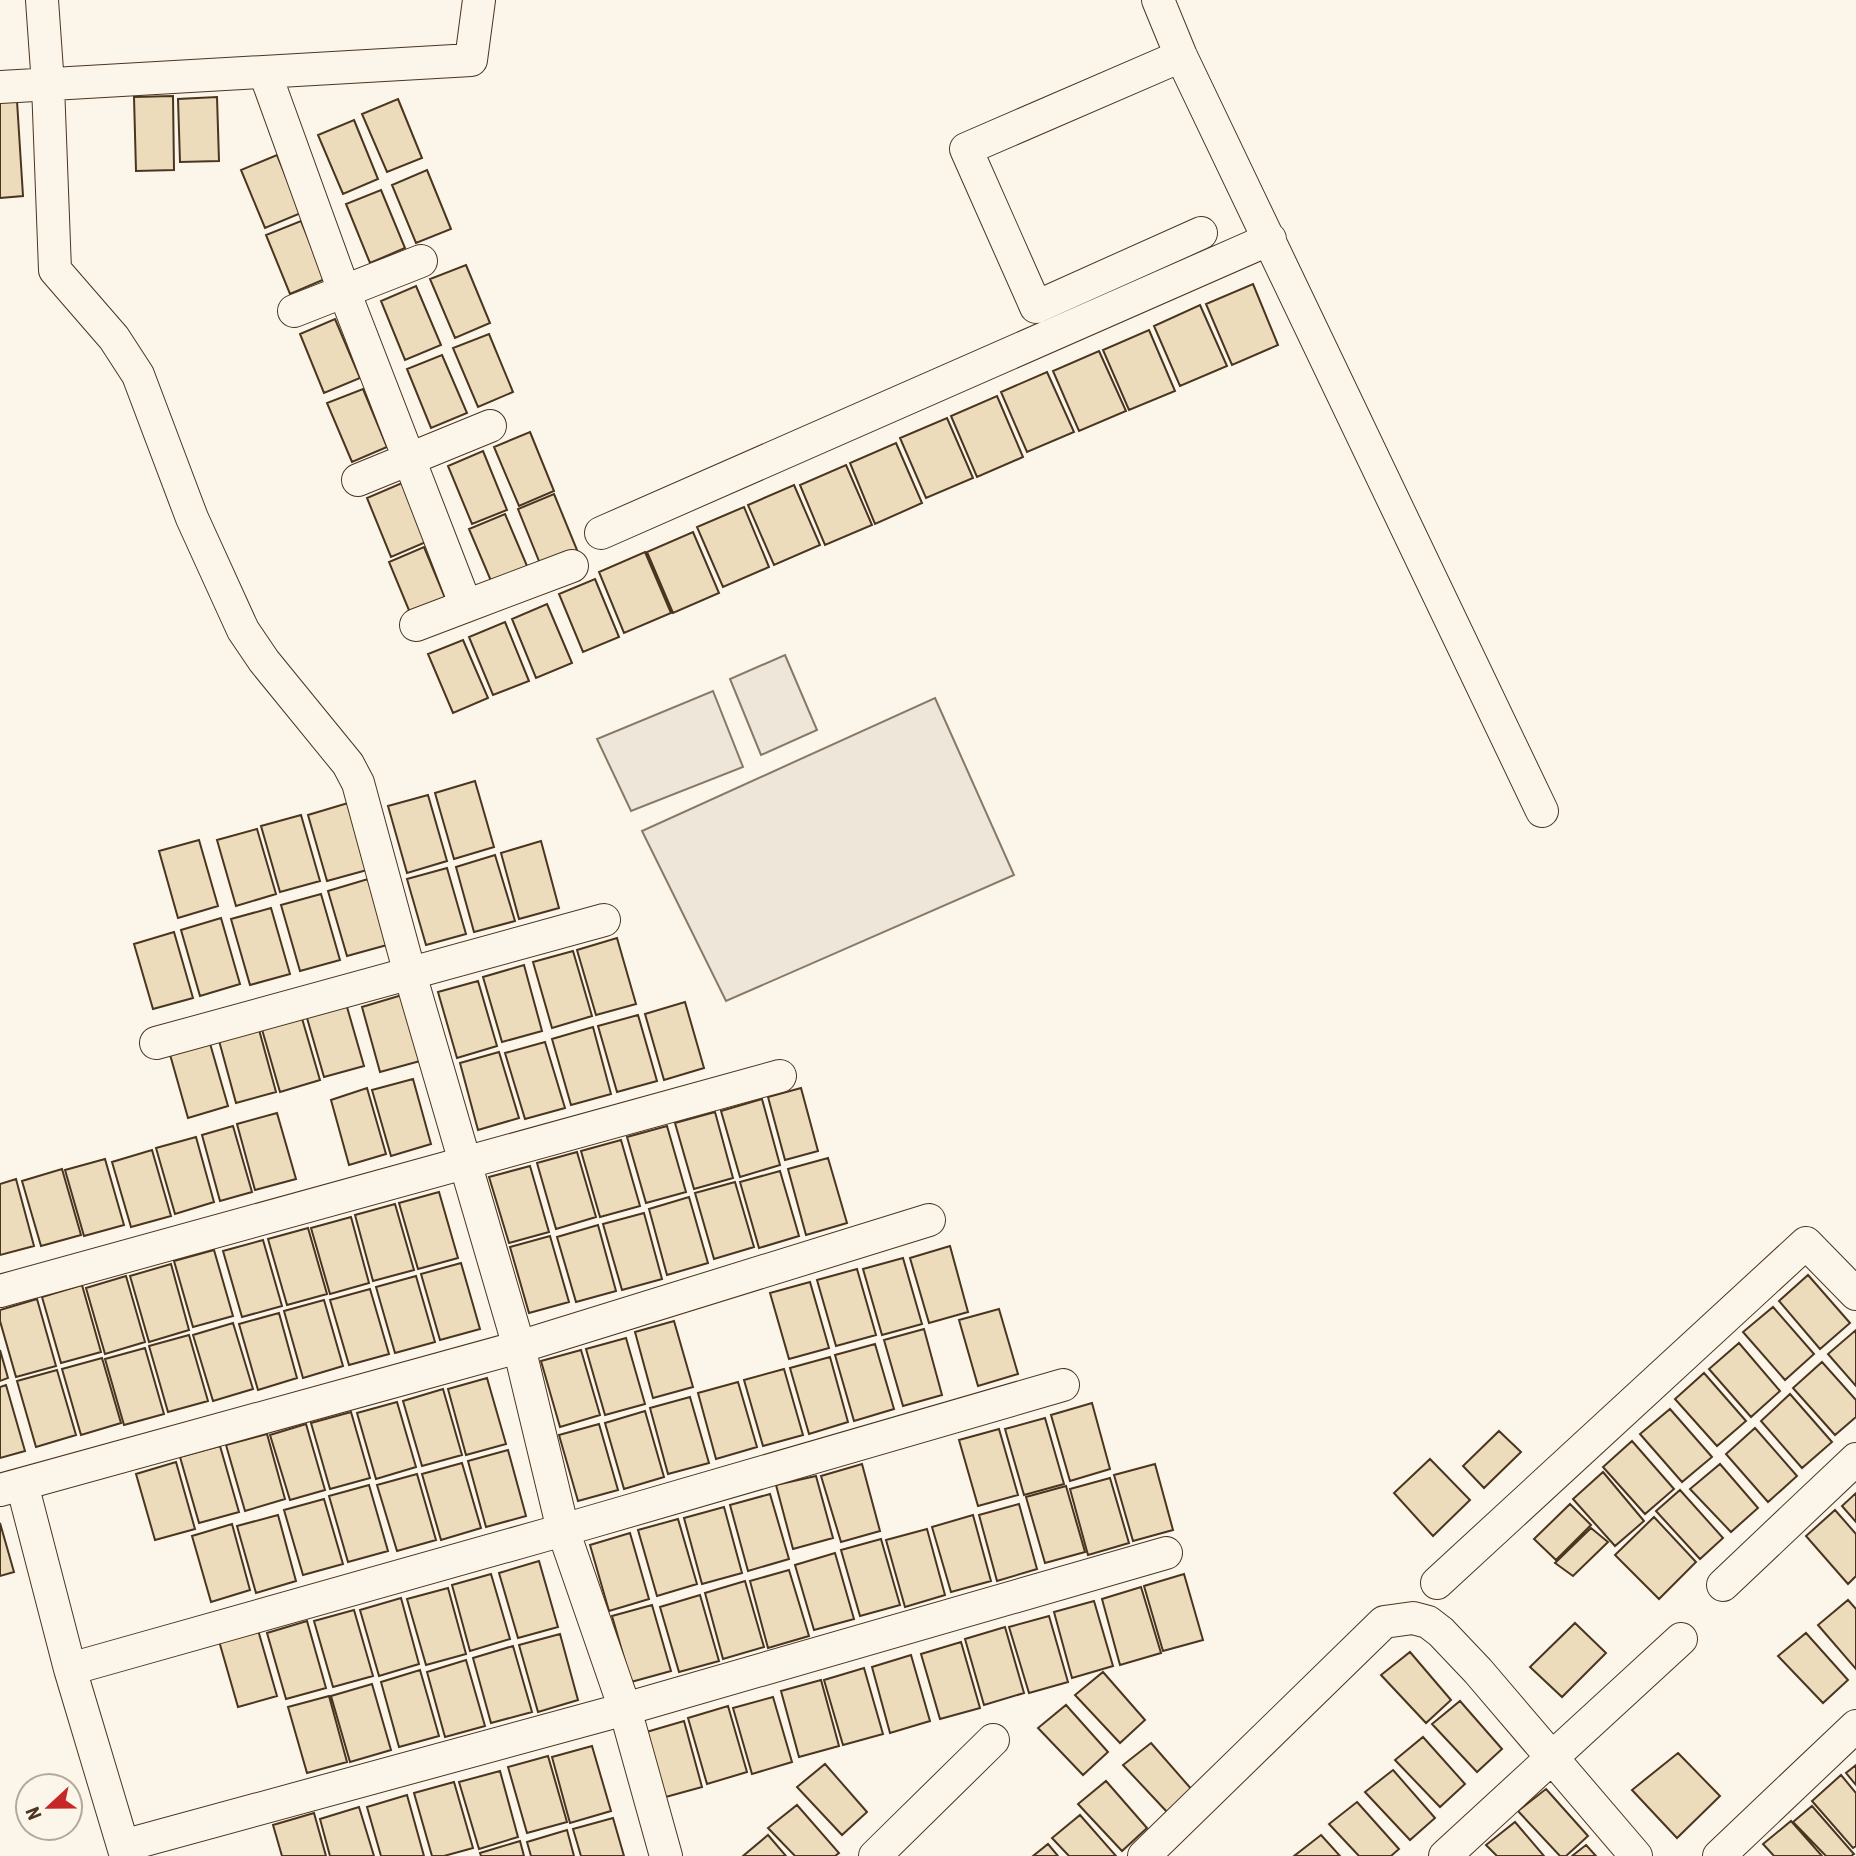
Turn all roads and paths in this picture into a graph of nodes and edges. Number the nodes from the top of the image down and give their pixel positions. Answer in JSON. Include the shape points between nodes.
{"nodes":[{"id":1,"x":43,"y":0,"type":"edge"},
{"id":2,"x":479,"y":0,"type":"edge"},
{"id":3,"x":1158,"y":0,"type":"edge"},
{"id":4,"x":1181,"y":55,"type":"junction"},
{"id":5,"x":265,"y":73,"type":"junction"},
{"id":6,"x":48,"y":85,"type":"junction"},
{"id":7,"x":0,"y":87,"type":"edge"},
{"id":8,"x":1201,"y":233,"type":"dead end"},
{"id":9,"x":1270,"y":239,"type":"junction"},
{"id":10,"x":421,"y":261,"type":"dead end"},
{"id":11,"x":344,"y":291,"type":"junction"},
{"id":12,"x":294,"y":310,"type":"dead end"},
{"id":13,"x":491,"y":426,"type":"dead end"},
{"id":14,"x":409,"y":459,"type":"junction"},
{"id":15,"x":358,"y":480,"type":"dead end"},
{"id":16,"x":601,"y":533,"type":"dead end"},
{"id":17,"x":572,"y":566,"type":"dead end"},
{"id":18,"x":466,"y":606,"type":"junction"},
{"id":19,"x":416,"y":625,"type":"dead end"},
{"id":20,"x":1542,"y":811,"type":"dead end"},
{"id":21,"x":604,"y":920,"type":"dead end"},
{"id":22,"x":410,"y":974,"type":"junction"},
{"id":23,"x":156,"y":1043,"type":"dead end"},
{"id":24,"x":780,"y":1076,"type":"dead end"},
{"id":25,"x":466,"y":1163,"type":"junction"},
{"id":26,"x":929,"y":1220,"type":"dead end"},
{"id":27,"x":0,"y":1291,"type":"edge"},
{"id":28,"x":1856,"y":1294,"type":"edge"},
{"id":29,"x":519,"y":1347,"type":"junction"},
{"id":30,"x":1063,"y":1385,"type":"dead end"},
{"id":31,"x":1856,"y":1459,"type":"edge"},
{"id":32,"x":11,"y":1487,"type":"edge"},
{"id":33,"x":563,"y":1530,"type":"junction"},
{"id":34,"x":1166,"y":1553,"type":"dead end"},
{"id":35,"x":1437,"y":1583,"type":"dead end"},
{"id":36,"x":1723,"y":1585,"type":"dead end"},
{"id":37,"x":1681,"y":1639,"type":"dead end"},
{"id":38,"x":70,"y":1669,"type":"junction"},
{"id":39,"x":625,"y":1709,"type":"junction"},
{"id":40,"x":1856,"y":1726,"type":"edge"},
{"id":41,"x":993,"y":1740,"type":"dead end"},
{"id":42,"x":1553,"y":1757,"type":"junction"},
{"id":43,"x":124,"y":1851,"type":"edge"},
{"id":44,"x":666,"y":1856,"type":"edge"},
{"id":45,"x":875,"y":1856,"type":"edge"},
{"id":46,"x":1144,"y":1856,"type":"edge"},
{"id":47,"x":1445,"y":1856,"type":"edge"},
{"id":48,"x":1636,"y":1856,"type":"edge"},
{"id":49,"x":1718,"y":1856,"type":"edge"}],
"edges":[{"from":1,"to":6,"type":"street"},
{"from":2,"to":5,"type":"street","via":[[471,60]]},
{"from":3,"to":4,"type":"street"},
{"from":4,"to":8,"type":"street","via":[[966,149],[1036,307]]},
{"from":4,"to":9,"type":"street"},
{"from":5,"to":6,"type":"street"},
{"from":5,"to":11,"type":"street"},
{"from":6,"to":7,"type":"street"},
{"from":6,"to":22,"type":"street","via":[[55,270],[114,338],[138,375],[192,518],[243,629],[358,783]]},
{"from":9,"to":16,"type":"street"},
{"from":9,"to":20,"type":"street"},
{"from":10,"to":11,"type":"street"},
{"from":11,"to":12,"type":"street"},
{"from":11,"to":14,"type":"street"},
{"from":13,"to":14,"type":"street"},
{"from":14,"to":15,"type":"street"},
{"from":14,"to":18,"type":"street"},
{"from":17,"to":18,"type":"street"},
{"from":18,"to":19,"type":"street"},
{"from":21,"to":22,"type":"street"},
{"from":22,"to":23,"type":"street"},
{"from":22,"to":25,"type":"street"},
{"from":24,"to":25,"type":"street"},
{"from":25,"to":27,"type":"street"},
{"from":25,"to":29,"type":"street"},
{"from":26,"to":29,"type":"street"},
{"from":28,"to":35,"type":"street","via":[[1806,1243]]},
{"from":29,"to":32,"type":"street"},
{"from":29,"to":33,"type":"street"},
{"from":30,"to":33,"type":"street"},
{"from":31,"to":36,"type":"street"},
{"from":32,"to":38,"type":"street"},
{"from":33,"to":38,"type":"street"},
{"from":33,"to":39,"type":"street"},
{"from":34,"to":39,"type":"street"},
{"from":37,"to":42,"type":"street"},
{"from":38,"to":43,"type":"street"},
{"from":39,"to":43,"type":"street"},
{"from":39,"to":44,"type":"street"},
{"from":40,"to":49,"type":"street"},
{"from":41,"to":45,"type":"street"},
{"from":42,"to":46,"type":"street","via":[[1441,1632],[1413,1618],[1384,1622]]},
{"from":42,"to":47,"type":"street"},
{"from":42,"to":48,"type":"street"}]}
